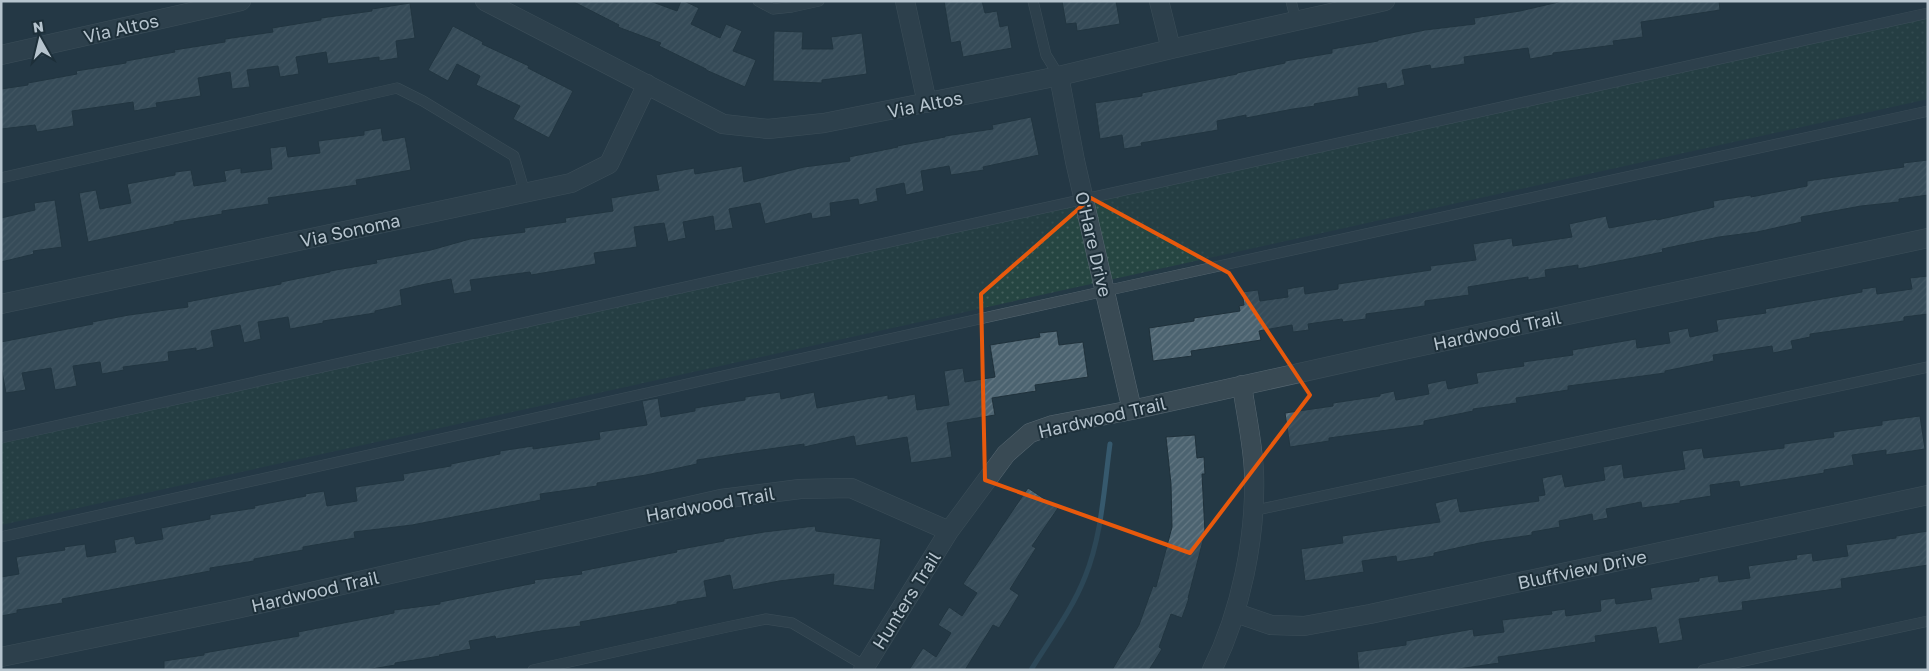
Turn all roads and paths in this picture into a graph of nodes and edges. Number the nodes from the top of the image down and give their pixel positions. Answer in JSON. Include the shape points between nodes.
{"nodes":[{"id":1,"x":241,"y":1,"type":"edge"},
{"id":2,"x":485,"y":1,"type":"edge"},
{"id":3,"x":758,"y":1,"type":"edge"},
{"id":4,"x":819,"y":1,"type":"edge"},
{"id":5,"x":905,"y":1,"type":"edge"},
{"id":6,"x":1033,"y":1,"type":"edge"},
{"id":7,"x":1160,"y":1,"type":"edge"},
{"id":8,"x":1291,"y":1,"type":"edge"},
{"id":9,"x":1385,"y":1,"type":"edge"},
{"id":10,"x":1928,"y":12,"type":"edge"},
{"id":11,"x":1296,"y":21,"type":"junction"},
{"id":12,"x":1171,"y":49,"type":"junction"},
{"id":13,"x":1,"y":55,"type":"edge"},
{"id":14,"x":1059,"y":76,"type":"junction"},
{"id":15,"x":647,"y":84,"type":"junction"},
{"id":16,"x":927,"y":104,"type":"junction"},
{"id":17,"x":1928,"y":111,"type":"edge"},
{"id":18,"x":1,"y":178,"type":"edge"},
{"id":19,"x":525,"y":193,"type":"junction"},
{"id":20,"x":1084,"y":199,"type":"junction"},
{"id":21,"x":1928,"y":238,"type":"edge"},
{"id":22,"x":1105,"y":291,"type":"junction"},
{"id":23,"x":1,"y":304,"type":"edge"},
{"id":24,"x":1928,"y":368,"type":"edge"},
{"id":25,"x":1242,"y":385,"type":"junction"},
{"id":26,"x":1132,"y":410,"type":"junction"},
{"id":27,"x":1,"y":438,"type":"edge"},
{"id":28,"x":1928,"y":495,"type":"edge"},
{"id":29,"x":1252,"y":511,"type":"junction"},
{"id":30,"x":949,"y":531,"type":"junction"},
{"id":31,"x":1,"y":537,"type":"edge"},
{"id":32,"x":1236,"y":613,"type":"junction"},
{"id":33,"x":1928,"y":621,"type":"edge"},
{"id":34,"x":1,"y":657,"type":"edge"},
{"id":35,"x":864,"y":668,"type":"edge"},
{"id":36,"x":533,"y":670,"type":"edge"},
{"id":37,"x":1212,"y":670,"type":"edge"},
{"id":38,"x":1703,"y":670,"type":"edge"}],
"edges":[{"from":1,"to":13,"type":"street","name":"Via Altos"},
{"from":2,"to":15,"type":"street","name":"Via Altos"},
{"from":3,"to":4,"type":"lane","via":[[773,9]]},
{"from":5,"to":16,"type":"street"},
{"from":6,"to":14,"type":"lane","via":[[1046,55]]},
{"from":7,"to":12,"type":"street"},
{"from":8,"to":11,"type":"lane"},
{"from":9,"to":11,"type":"street","name":"Via Altos"},
{"from":10,"to":20,"type":"lane"},
{"from":11,"to":12,"type":"street","name":"Via Altos"},
{"from":12,"to":14,"type":"street","name":"Via Altos"},
{"from":14,"to":16,"type":"street","name":"Via Altos"},
{"from":14,"to":20,"type":"street","name":"O'Hare Drive"},
{"from":15,"to":16,"type":"street","name":"Via Altos","via":[[722,124],[768,129],[824,123]]},
{"from":15,"to":19,"type":"street","name":"Via Sonoma","via":[[609,164],[571,183]]},
{"from":17,"to":22,"type":"lane"},
{"from":18,"to":19,"type":"lane","via":[[397,88],[514,156]]},
{"from":19,"to":23,"type":"street","name":"Via Sonoma"},
{"from":20,"to":22,"type":"street","name":"O'Hare Drive"},
{"from":20,"to":27,"type":"lane"},
{"from":21,"to":25,"type":"street","name":"Hardwood Trail"},
{"from":22,"to":26,"type":"street","name":"O'Hare Drive"},
{"from":22,"to":31,"type":"lane"},
{"from":24,"to":29,"type":"lane"},
{"from":25,"to":26,"type":"street","name":"Hardwood Trail"},
{"from":25,"to":29,"type":"street","via":[[1254,472]]},
{"from":26,"to":30,"type":"street","name":"Hardwood Trail","via":[[1053,425],[1030,434],[1006,454]]},
{"from":28,"to":32,"type":"street","name":"Bluffview Drive","via":[[1304,626],[1271,625]]},
{"from":29,"to":32,"type":"street","via":[[1252,529]]},
{"from":30,"to":34,"type":"street","name":"Hardwood Trail","via":[[851,488],[800,489],[721,499],[236,608]]},
{"from":30,"to":35,"type":"street","name":"Hunters Trail"},
{"from":32,"to":37,"type":"street"},
{"from":33,"to":38,"type":"lane"},
{"from":35,"to":36,"type":"lane","via":[[792,623],[766,620]]}]}
